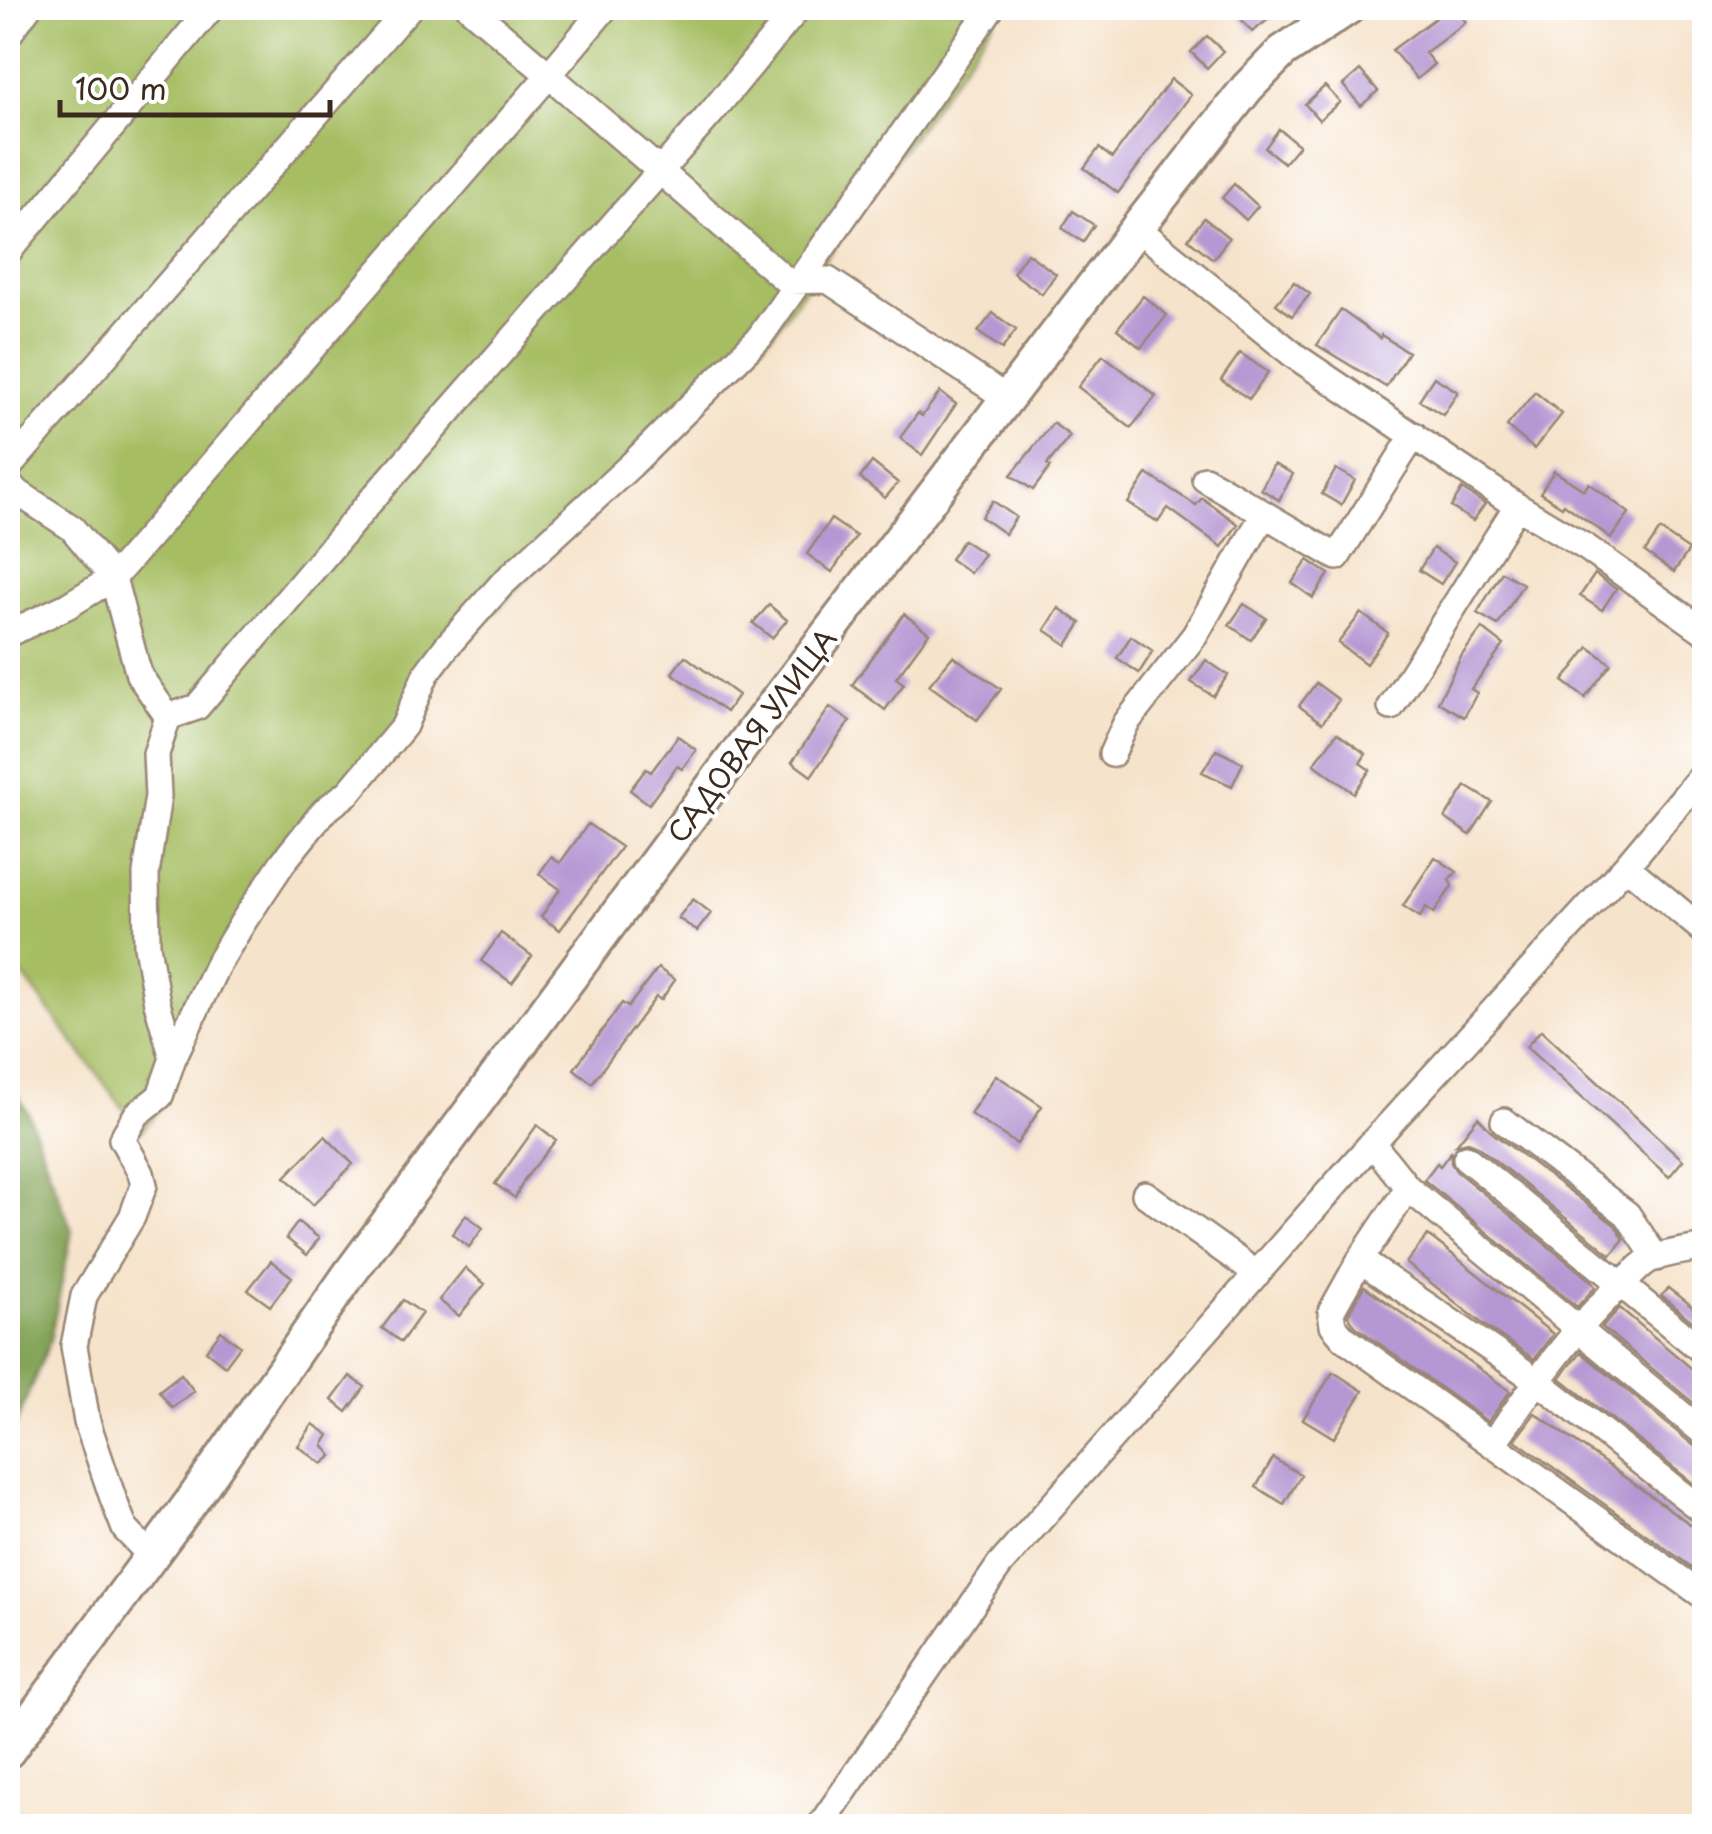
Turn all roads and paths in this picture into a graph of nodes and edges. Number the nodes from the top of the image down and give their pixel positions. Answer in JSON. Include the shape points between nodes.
{"nodes":[{"id":1,"x":28,"y":8,"type":"edge"},
{"id":2,"x":210,"y":8,"type":"edge"},
{"id":3,"x":409,"y":8,"type":"edge"},
{"id":4,"x":470,"y":8,"type":"edge"},
{"id":5,"x":605,"y":8,"type":"edge"},
{"id":6,"x":798,"y":8,"type":"edge"},
{"id":7,"x":990,"y":8,"type":"edge"},
{"id":8,"x":1348,"y":8,"type":"edge"},
{"id":9,"x":8,"y":35,"type":"edge"},
{"id":10,"x":549,"y":75,"type":"junction"},
{"id":11,"x":660,"y":172,"type":"junction"},
{"id":12,"x":1137,"y":228,"type":"junction"},
{"id":13,"x":8,"y":252,"type":"edge"},
{"id":14,"x":800,"y":281,"type":"junction"},
{"id":15,"x":1008,"y":399,"type":"junction"},
{"id":16,"x":1414,"y":435,"type":"junction"},
{"id":17,"x":8,"y":468,"type":"edge"},
{"id":18,"x":1205,"y":480,"type":"dead end"},
{"id":19,"x":8,"y":486,"type":"edge"},
{"id":20,"x":1518,"y":506,"type":"junction"},
{"id":21,"x":1264,"y":514,"type":"junction"},
{"id":22,"x":113,"y":578,"type":"junction"},
{"id":23,"x":1704,"y":631,"type":"edge"},
{"id":24,"x":8,"y":634,"type":"edge"},
{"id":25,"x":1391,"y":707,"type":"dead end"},
{"id":26,"x":168,"y":717,"type":"junction"},
{"id":27,"x":1112,"y":754,"type":"dead end"},
{"id":28,"x":1704,"y":773,"type":"edge"},
{"id":29,"x":1626,"y":866,"type":"junction"},
{"id":30,"x":1704,"y":931,"type":"edge"},
{"id":31,"x":173,"y":1058,"type":"junction"},
{"id":32,"x":1504,"y":1121,"type":"dead end"},
{"id":33,"x":1372,"y":1144,"type":"junction"},
{"id":34,"x":1466,"y":1158,"type":"dead end"},
{"id":35,"x":1408,"y":1188,"type":"junction"},
{"id":36,"x":1145,"y":1194,"type":"dead end"},
{"id":37,"x":1704,"y":1246,"type":"edge"},
{"id":38,"x":1656,"y":1258,"type":"junction"},
{"id":39,"x":1360,"y":1260,"type":"junction"},
{"id":40,"x":1257,"y":1274,"type":"junction"},
{"id":41,"x":1621,"y":1285,"type":"junction"},
{"id":42,"x":1576,"y":1330,"type":"junction"},
{"id":43,"x":1704,"y":1352,"type":"edge"},
{"id":44,"x":1539,"y":1382,"type":"junction"},
{"id":45,"x":1704,"y":1433,"type":"edge"},
{"id":46,"x":1494,"y":1442,"type":"junction"},
{"id":47,"x":1704,"y":1512,"type":"edge"},
{"id":48,"x":151,"y":1556,"type":"junction"},
{"id":49,"x":1704,"y":1596,"type":"edge"},
{"id":50,"x":8,"y":1751,"type":"edge"},
{"id":51,"x":820,"y":1826,"type":"edge"}],
"edges":[{"from":1,"to":9,"type":"street"},
{"from":2,"to":13,"type":"street"},
{"from":3,"to":17,"type":"street"},
{"from":4,"to":10,"type":"street"},
{"from":5,"to":10,"type":"street"},
{"from":6,"to":11,"type":"street"},
{"from":7,"to":14,"type":"street"},
{"from":8,"to":12,"type":"main road","name":"САДОВАЯ УЛИЦА","via":[[1282,52],[1247,88]]},
{"from":10,"to":11,"type":"street"},
{"from":10,"to":22,"type":"street"},
{"from":11,"to":14,"type":"street","via":[[787,281]]},
{"from":11,"to":26,"type":"street","via":[[197,707]]},
{"from":12,"to":15,"type":"main road","name":"САДОВАЯ УЛИЦА"},
{"from":12,"to":16,"type":"street","via":[[1295,356]]},
{"from":14,"to":15,"type":"street","via":[[828,280]]},
{"from":14,"to":31,"type":"street","via":[[759,338],[502,584],[447,646],[426,674],[404,726],[349,792],[324,810],[243,922]]},
{"from":15,"to":48,"type":"main road","name":"САДОВАЯ УЛИЦА","via":[[374,1242]]},
{"from":16,"to":20,"type":"street"},
{"from":16,"to":21,"type":"street","via":[[1337,557]]},
{"from":18,"to":21,"type":"street"},
{"from":19,"to":22,"type":"street","via":[[72,528]]},
{"from":20,"to":23,"type":"street"},
{"from":20,"to":25,"type":"street"},
{"from":21,"to":27,"type":"street","via":[[1195,636],[1126,723]]},
{"from":22,"to":24,"type":"street"},
{"from":22,"to":26,"type":"street","via":[[138,676]]},
{"from":26,"to":31,"type":"street","via":[[156,754],[147,946]]},
{"from":28,"to":29,"type":"street"},
{"from":29,"to":30,"type":"street"},
{"from":29,"to":33,"type":"street"},
{"from":31,"to":48,"type":"street","via":[[160,1096],[137,1114],[122,1139],[144,1185],[84,1296],[74,1346],[87,1422],[114,1501],[126,1529]]},
{"from":32,"to":38,"type":"street","via":[[1626,1214]]},
{"from":33,"to":35,"type":"street"},
{"from":33,"to":40,"type":"street"},
{"from":34,"to":41,"type":"street"},
{"from":35,"to":39,"type":"street"},
{"from":35,"to":42,"type":"street"},
{"from":36,"to":40,"type":"street"},
{"from":37,"to":38,"type":"street"},
{"from":38,"to":41,"type":"street"},
{"from":39,"to":44,"type":"street"},
{"from":39,"to":46,"type":"street","via":[[1331,1312],[1333,1326]]},
{"from":40,"to":51,"type":"street","via":[[999,1566]]},
{"from":41,"to":42,"type":"street"},
{"from":41,"to":43,"type":"street"},
{"from":42,"to":44,"type":"street"},
{"from":42,"to":45,"type":"street"},
{"from":44,"to":46,"type":"street"},
{"from":44,"to":47,"type":"street"},
{"from":46,"to":49,"type":"street"},
{"from":48,"to":50,"type":"main road","name":"САДОВАЯ УЛИЦА"}]}
